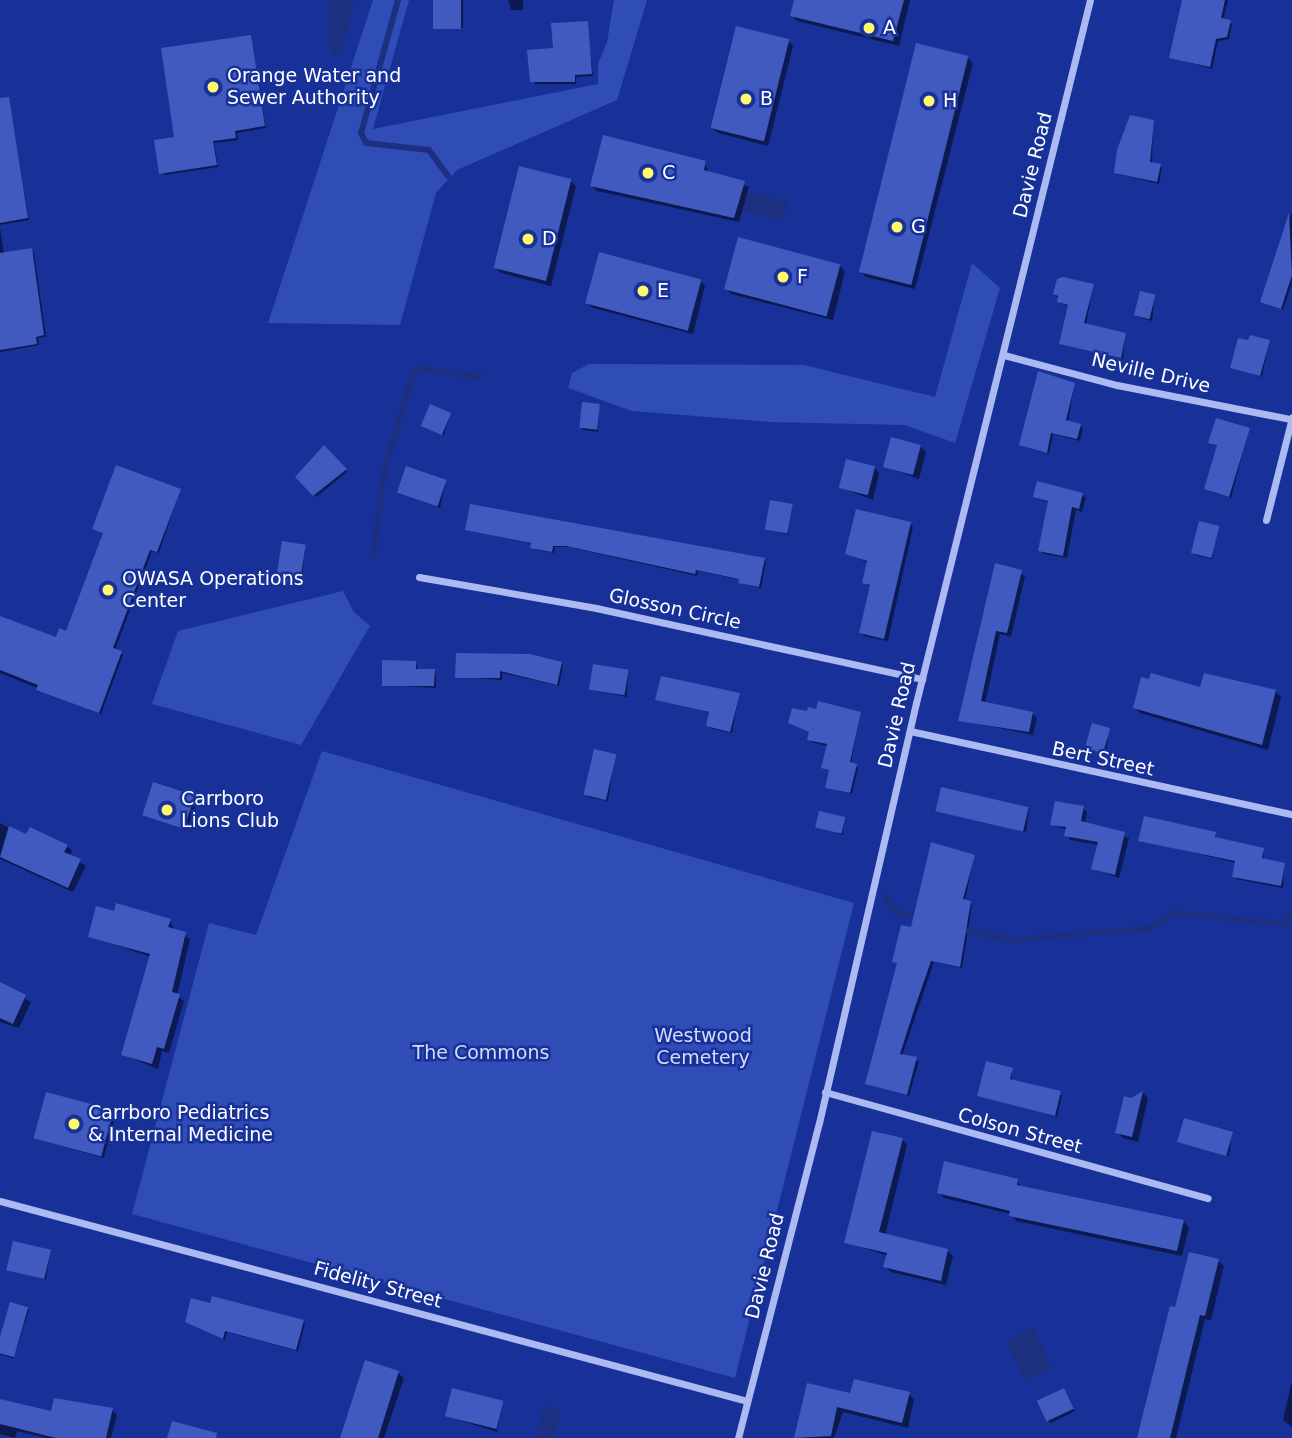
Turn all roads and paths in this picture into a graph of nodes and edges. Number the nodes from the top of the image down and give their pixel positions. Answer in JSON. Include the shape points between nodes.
{"nodes":[{"id":1,"x":1090,"y":0,"type":"edge"},
{"id":2,"x":1004,"y":355,"type":"junction"},
{"id":3,"x":1292,"y":418,"type":"edge"},
{"id":4,"x":1266,"y":520,"type":"dead end"},
{"id":5,"x":419,"y":577,"type":"dead end"},
{"id":6,"x":922,"y":679,"type":"junction"},
{"id":7,"x":910,"y":731,"type":"junction"},
{"id":8,"x":1292,"y":814,"type":"edge"},
{"id":9,"x":825,"y":1092,"type":"junction"},
{"id":10,"x":1208,"y":1198,"type":"dead end"},
{"id":11,"x":0,"y":1200,"type":"edge"},
{"id":12,"x":747,"y":1401,"type":"junction"},
{"id":13,"x":738,"y":1438,"type":"edge"}],
"edges":[{"from":1,"to":2,"type":"street","name":"Davie Road"},
{"from":2,"to":3,"type":"street","name":"Neville Drive","via":[[1117,385]]},
{"from":2,"to":6,"type":"street","name":"Davie Road"},
{"from":3,"to":4,"type":"street"},
{"from":5,"to":6,"type":"street","name":"Glosson Circle","via":[[608,611]]},
{"from":6,"to":7,"type":"street","name":"Davie Road"},
{"from":7,"to":8,"type":"street","name":"Bert Street"},
{"from":7,"to":9,"type":"street","name":"Davie Road"},
{"from":9,"to":10,"type":"street","name":"Colson Street"},
{"from":9,"to":12,"type":"street","name":"Davie Road"},
{"from":11,"to":12,"type":"street","name":"Fidelity Street"},
{"from":12,"to":13,"type":"street","name":"Davie Road"}]}
